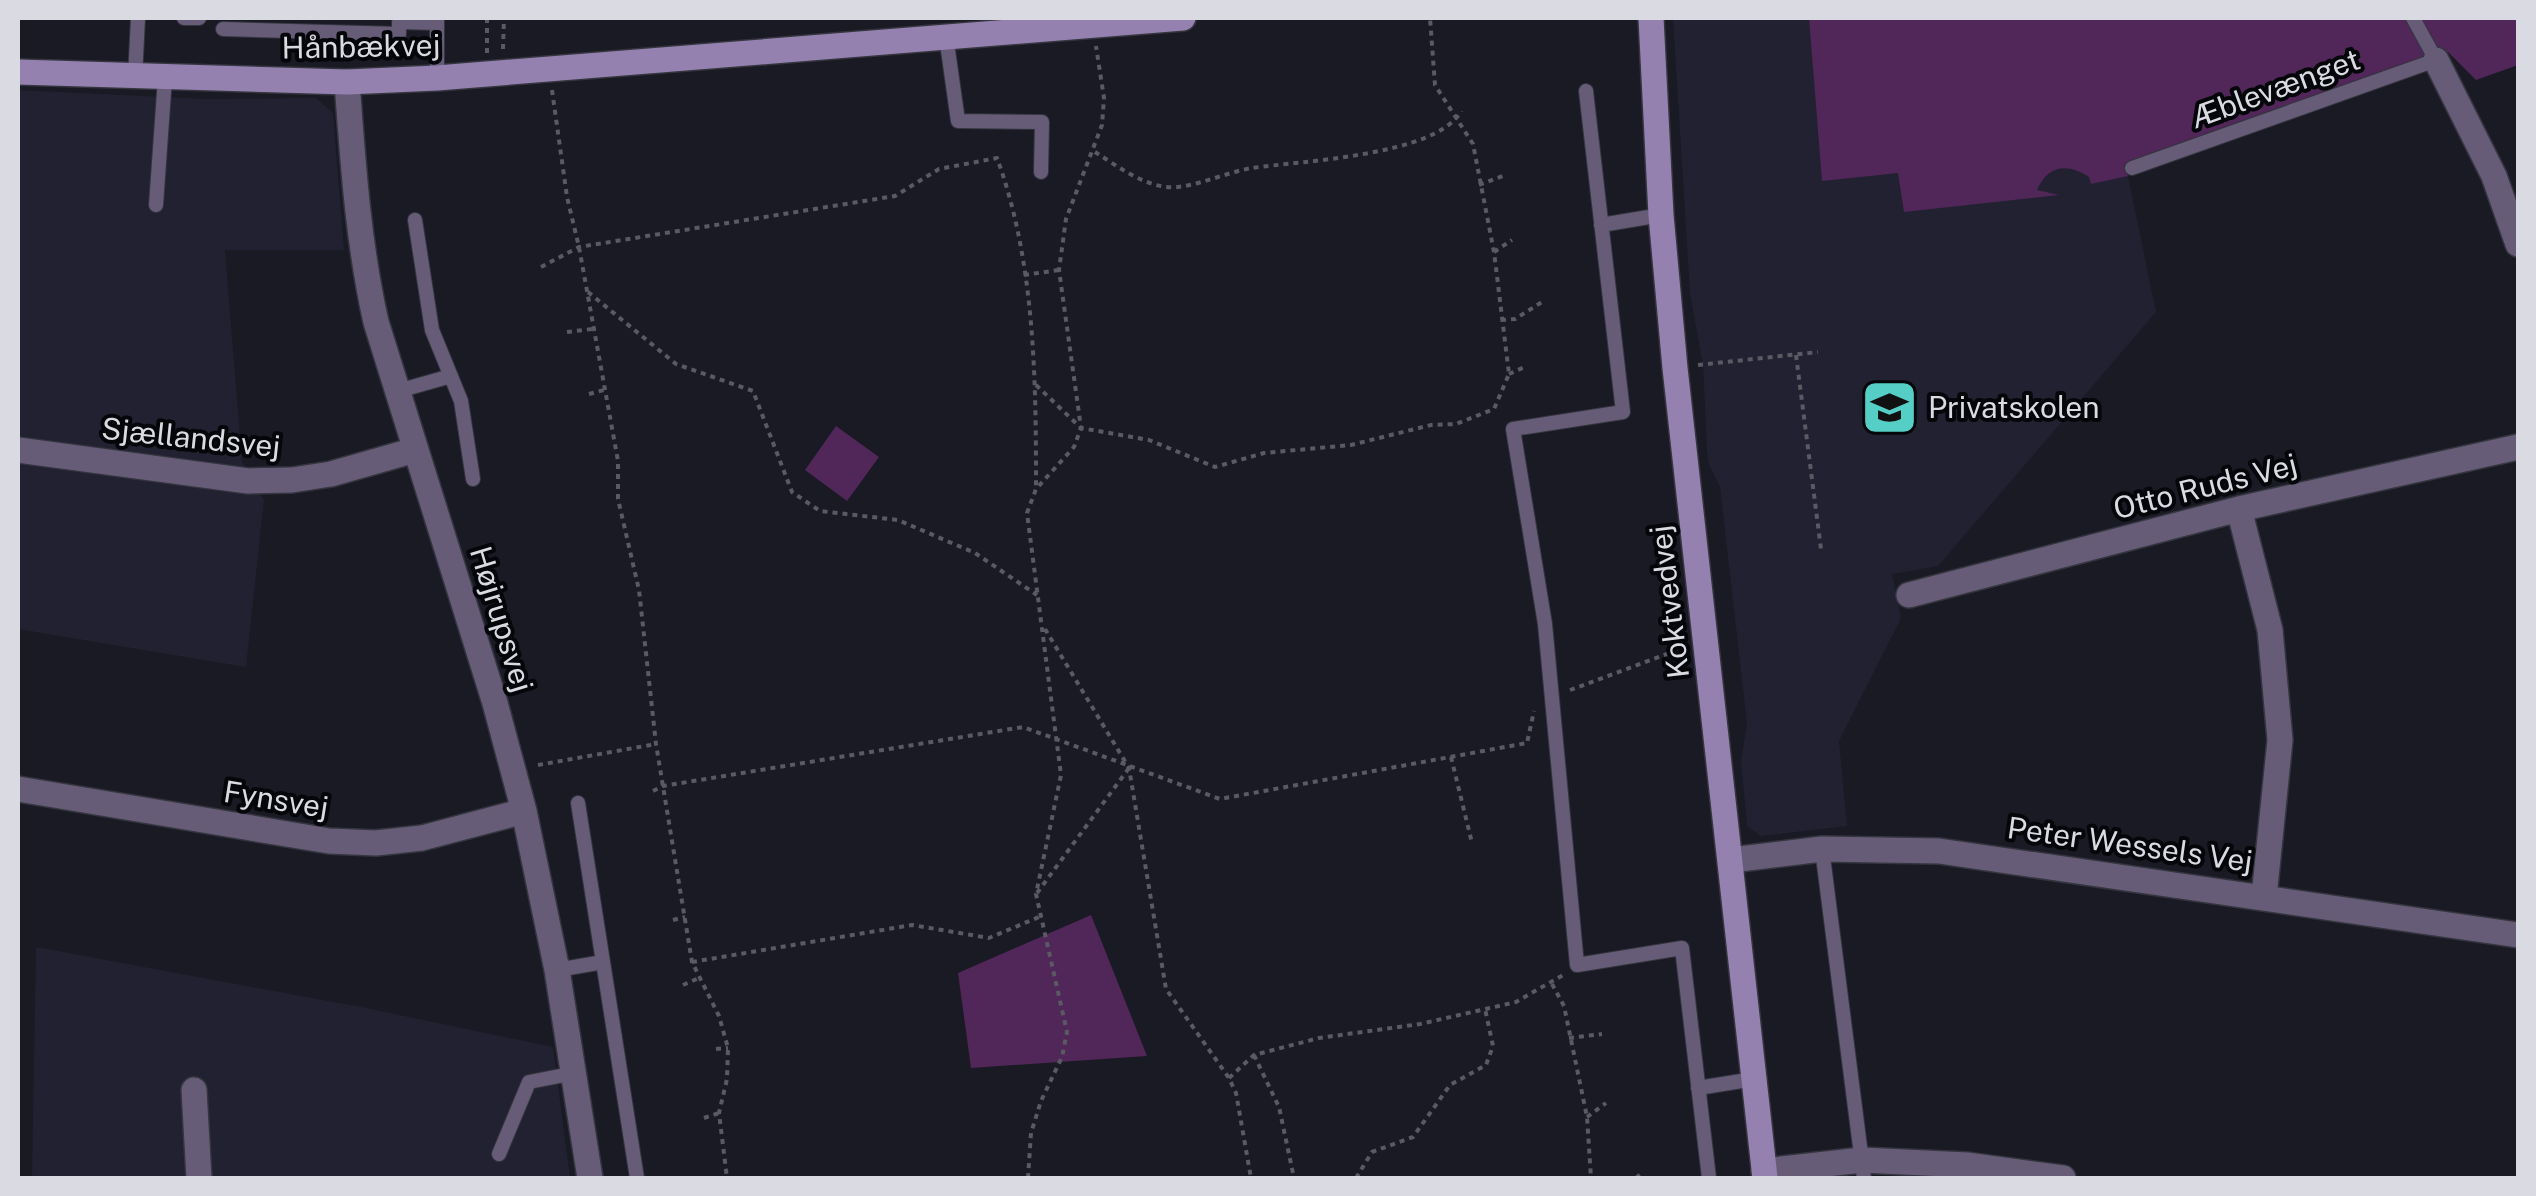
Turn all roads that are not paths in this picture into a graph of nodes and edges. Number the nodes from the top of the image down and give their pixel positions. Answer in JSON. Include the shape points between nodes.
{"nodes":[{"id":1,"x":138,"y":18,"type":"edge"},
{"id":2,"x":184,"y":18,"type":"edge"},
{"id":3,"x":199,"y":18,"type":"edge"},
{"id":4,"x":1183,"y":18,"type":"edge"},
{"id":5,"x":1651,"y":18,"type":"edge"},
{"id":6,"x":2413,"y":18,"type":"edge"},
{"id":7,"x":437,"y":20,"type":"edge"},
{"id":8,"x":1092,"y":21,"type":"edge"},
{"id":9,"x":320,"y":24,"type":"edge"},
{"id":10,"x":223,"y":29,"type":"dead end"},
{"id":11,"x":946,"y":36,"type":"junction"},
{"id":12,"x":2436,"y":60,"type":"junction"},
{"id":13,"x":18,"y":72,"type":"edge"},
{"id":14,"x":135,"y":77,"type":"junction"},
{"id":15,"x":165,"y":78,"type":"junction"},
{"id":16,"x":437,"y":78,"type":"junction"},
{"id":17,"x":348,"y":82,"type":"junction"},
{"id":18,"x":1586,"y":91,"type":"dead end"},
{"id":19,"x":2132,"y":168,"type":"dead end"},
{"id":20,"x":1041,"y":172,"type":"dead end"},
{"id":21,"x":156,"y":205,"type":"dead end"},
{"id":22,"x":1661,"y":215,"type":"junction"},
{"id":23,"x":415,"y":220,"type":"dead end"},
{"id":24,"x":1602,"y":225,"type":"junction"},
{"id":25,"x":2517,"y":234,"type":"edge"},
{"id":26,"x":451,"y":376,"type":"junction"},
{"id":27,"x":398,"y":391,"type":"junction"},
{"id":28,"x":2518,"y":447,"type":"edge"},
{"id":29,"x":18,"y":450,"type":"edge"},
{"id":30,"x":415,"y":450,"type":"junction"},
{"id":31,"x":473,"y":479,"type":"dead end"},
{"id":32,"x":2239,"y":509,"type":"junction"},
{"id":33,"x":1909,"y":595,"type":"dead end"},
{"id":34,"x":18,"y":789,"type":"edge"},
{"id":35,"x":578,"y":803,"type":"dead end"},
{"id":36,"x":524,"y":811,"type":"junction"},
{"id":37,"x":1822,"y":849,"type":"junction"},
{"id":38,"x":1731,"y":860,"type":"junction"},
{"id":39,"x":2264,"y":897,"type":"junction"},
{"id":40,"x":2518,"y":934,"type":"edge"},
{"id":41,"x":603,"y":962,"type":"junction"},
{"id":42,"x":558,"y":970,"type":"junction"},
{"id":43,"x":575,"y":1073,"type":"junction"},
{"id":44,"x":1754,"y":1079,"type":"junction"},
{"id":45,"x":1698,"y":1088,"type":"junction"},
{"id":46,"x":194,"y":1090,"type":"dead end"},
{"id":47,"x":500,"y":1154,"type":"dead end"},
{"id":48,"x":1863,"y":1169,"type":"edge"},
{"id":49,"x":1764,"y":1175,"type":"edge"},
{"id":50,"x":200,"y":1178,"type":"edge"},
{"id":51,"x":590,"y":1178,"type":"edge"},
{"id":52,"x":636,"y":1178,"type":"edge"},
{"id":53,"x":1709,"y":1178,"type":"edge"},
{"id":54,"x":2063,"y":1178,"type":"edge"}],
"edges":[{"from":1,"to":14,"type":"lane"},
{"from":2,"to":3,"type":"lane"},
{"from":4,"to":8,"type":"street","name":"Hånbækvej"},
{"from":5,"to":22,"type":"street","name":"Koktvedvej"},
{"from":6,"to":12,"type":"lane"},
{"from":7,"to":9,"type":"lane","via":[[400,22],[399,34]]},
{"from":7,"to":16,"type":"lane"},
{"from":8,"to":11,"type":"street","name":"Hånbækvej"},
{"from":9,"to":10,"type":"lane"},
{"from":11,"to":16,"type":"street","name":"Hånbækvej"},
{"from":11,"to":20,"type":"lane","via":[[958,121],[1042,122]]},
{"from":12,"to":19,"type":"lane","name":"Æblevænget"},
{"from":12,"to":25,"type":"street"},
{"from":13,"to":14,"type":"street","name":"Hånbækvej"},
{"from":14,"to":15,"type":"street","name":"Hånbækvej"},
{"from":15,"to":17,"type":"street","name":"Hånbækvej"},
{"from":15,"to":21,"type":"lane"},
{"from":16,"to":17,"type":"street","name":"Hånbækvej"},
{"from":17,"to":27,"type":"street","name":"Højrupsvej","via":[[364,268]]},
{"from":18,"to":24,"type":"lane"},
{"from":22,"to":24,"type":"lane"},
{"from":22,"to":38,"type":"street","name":"Koktvedvej"},
{"from":23,"to":26,"type":"lane","via":[[432,330]]},
{"from":24,"to":45,"type":"lane","via":[[1623,412],[1513,430],[1544,624],[1577,965],[1682,948]]},
{"from":26,"to":27,"type":"lane"},
{"from":26,"to":31,"type":"lane"},
{"from":27,"to":30,"type":"street","name":"Højrupsvej"},
{"from":28,"to":32,"type":"street","name":"Otto Ruds Vej"},
{"from":29,"to":30,"type":"street","name":"Sjællandsvej","via":[[248,481],[331,474]]},
{"from":30,"to":36,"type":"street","name":"Højrupsvej"},
{"from":32,"to":33,"type":"street","name":"Otto Ruds Vej"},
{"from":32,"to":39,"type":"street","via":[[2270,630],[2280,740]]},
{"from":34,"to":36,"type":"street","name":"Fynsvej","via":[[329,842],[422,838]]},
{"from":35,"to":41,"type":"lane"},
{"from":36,"to":42,"type":"street","name":"Højrupsvej"},
{"from":37,"to":38,"type":"street","name":"Peter Wessels Vej"},
{"from":37,"to":39,"type":"street","name":"Peter Wessels Vej","via":[[1986,856]]},
{"from":37,"to":48,"type":"lane"},
{"from":38,"to":44,"type":"street","name":"Koktvedvej"},
{"from":39,"to":40,"type":"street","name":"Peter Wessels Vej"},
{"from":41,"to":42,"type":"lane"},
{"from":41,"to":52,"type":"lane"},
{"from":42,"to":43,"type":"street","name":"Højrupsvej"},
{"from":43,"to":47,"type":"lane","via":[[529,1082]]},
{"from":43,"to":51,"type":"street","name":"Højrupsvej"},
{"from":44,"to":45,"type":"lane"},
{"from":44,"to":49,"type":"street","name":"Koktvedvej"},
{"from":45,"to":53,"type":"lane"},
{"from":46,"to":50,"type":"street"},
{"from":48,"to":49,"type":"street"},
{"from":48,"to":54,"type":"street","via":[[1967,1165]]}]}
